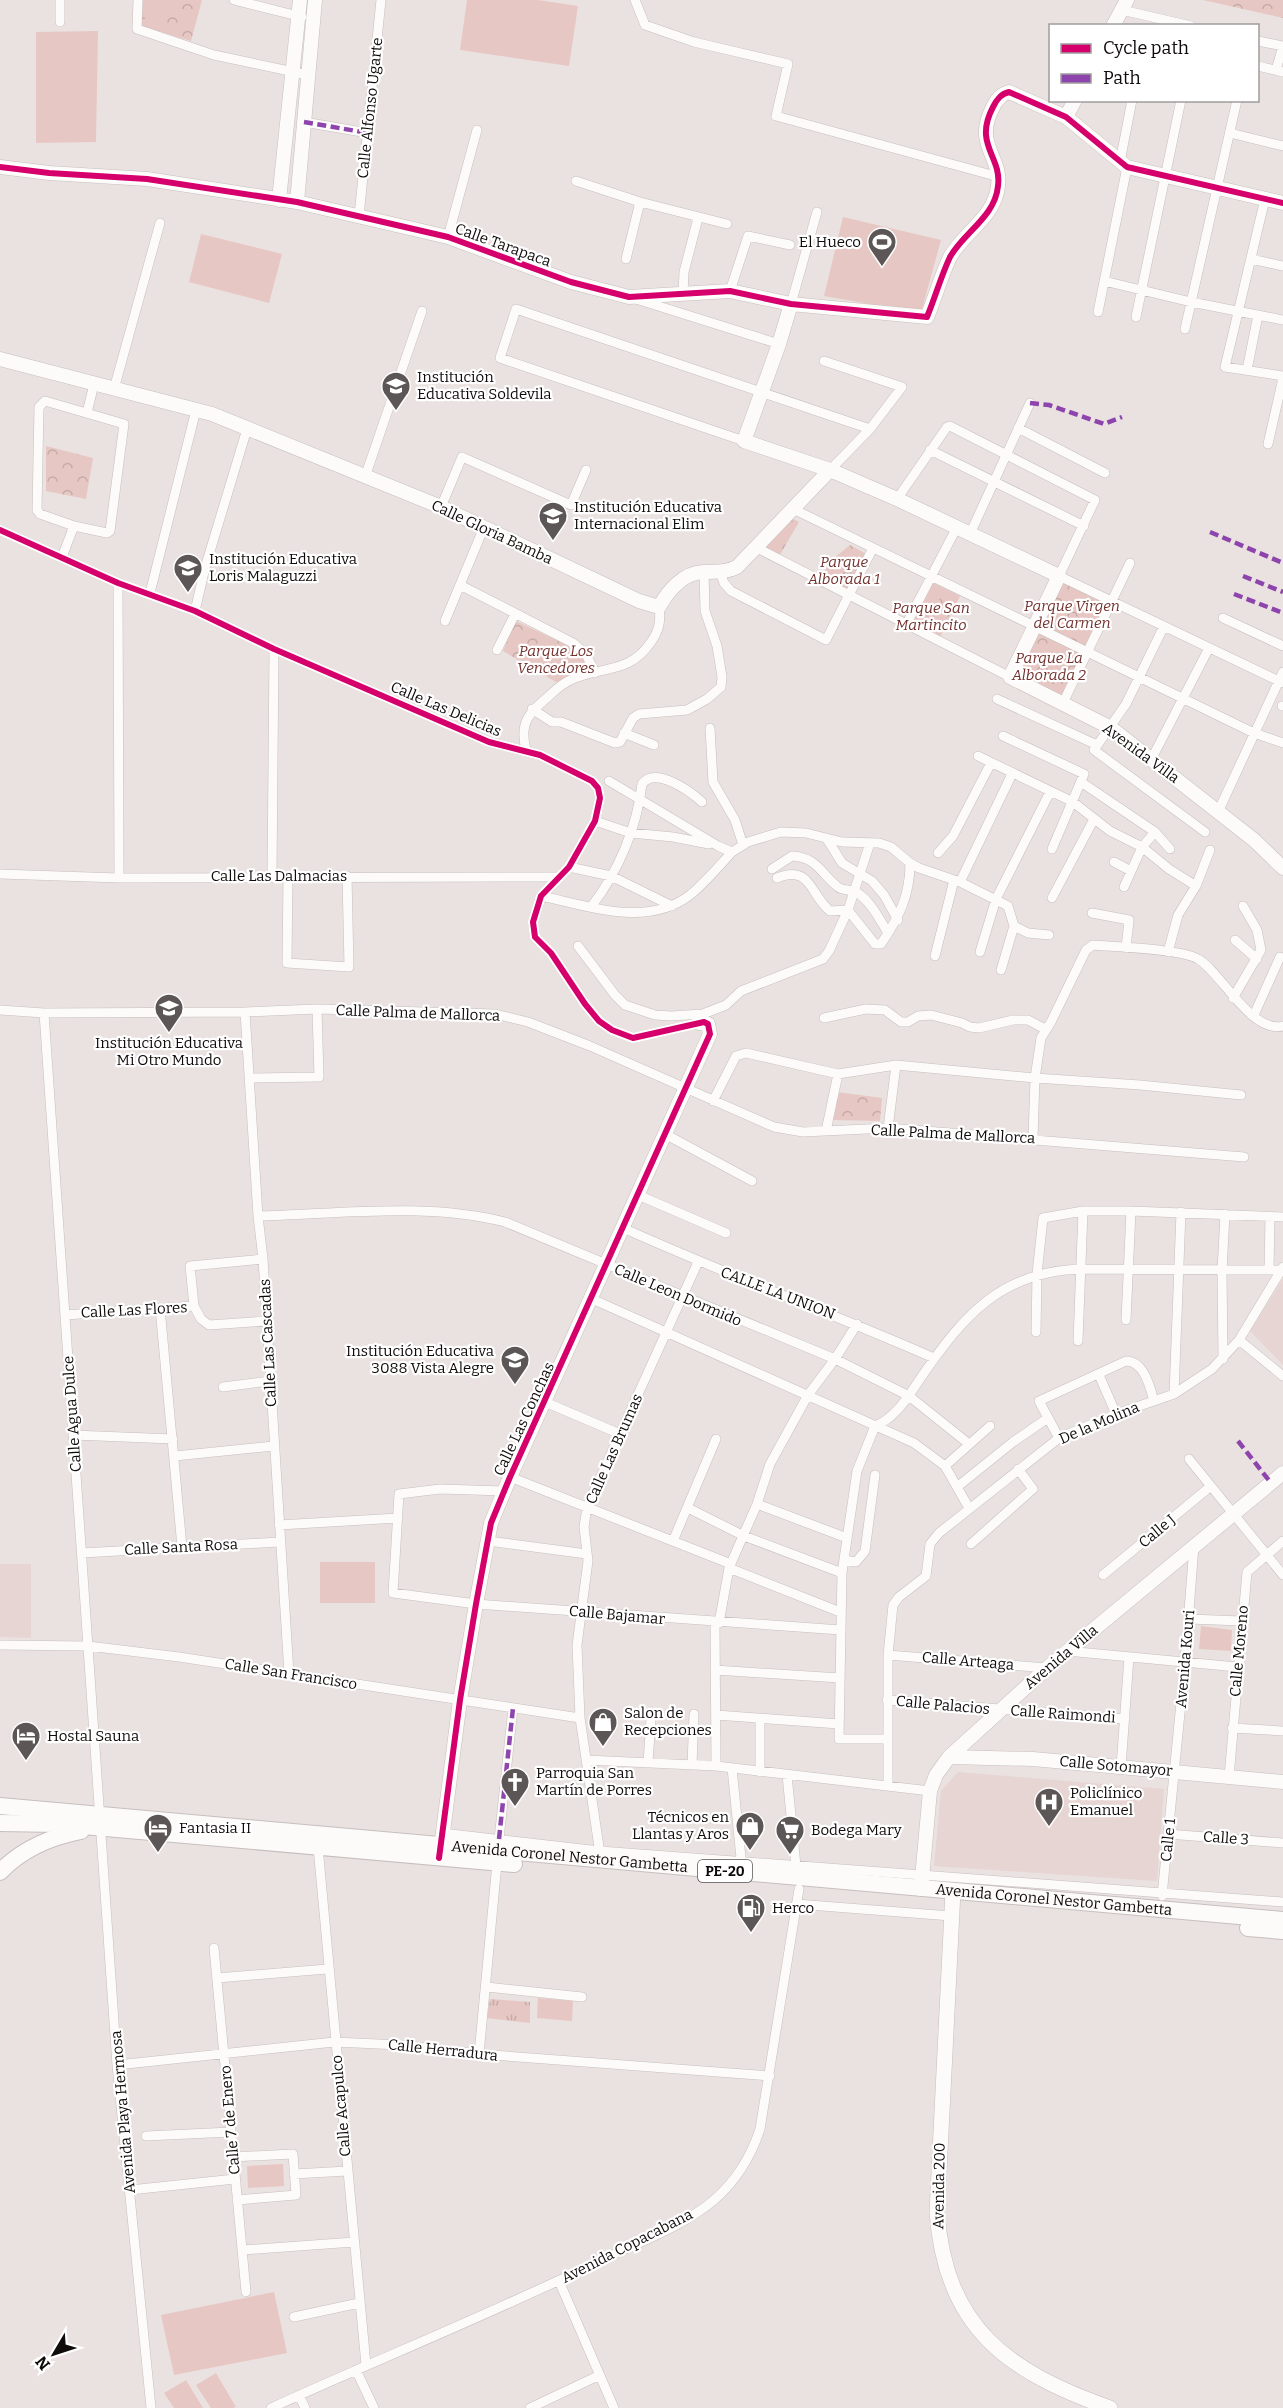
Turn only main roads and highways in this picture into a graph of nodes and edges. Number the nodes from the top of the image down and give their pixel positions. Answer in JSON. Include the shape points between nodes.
{"nodes":[{"id":1,"x":0,"y":1798,"type":"edge"},
{"id":2,"x":0,"y":1806,"type":"edge"},
{"id":3,"x":36,"y":1808,"type":"junction"},
{"id":4,"x":101,"y":1822,"type":"junction"},
{"id":5,"x":0,"y":1823,"type":"edge"},
{"id":6,"x":441,"y":1845,"type":"junction"},
{"id":7,"x":0,"y":1872,"type":"edge"},
{"id":8,"x":952,"y":1897,"type":"junction"},
{"id":9,"x":1283,"y":1920,"type":"edge"},
{"id":10,"x":1283,"y":1931,"type":"edge"},
{"id":11,"x":1083,"y":2403,"type":"edge"},
{"id":12,"x":1110,"y":2408,"type":"edge"}],
"edges":[{"from":1,"to":3,"type":"highway"},
{"from":2,"to":3,"type":"highway"},
{"from":3,"to":4,"type":"highway","name":"Avenida Coronel Nestor Gambetta","number":"PE-20"},
{"from":4,"to":5,"type":"highway"},
{"from":4,"to":6,"type":"highway","name":"Avenida Coronel Nestor Gambetta","number":"PE-20"},
{"from":4,"to":6,"type":"highway","name":"Avenida Coronel Nestor Gambetta","number":"PE-20","via":[[318,1847]]},
{"from":4,"to":7,"type":"highway","via":[[44,1841]]},
{"from":6,"to":8,"type":"highway","name":"Avenida Coronel Nestor Gambetta","number":"PE-20","via":[[497,1863],[798,1896]]},
{"from":6,"to":8,"type":"highway","name":"Avenida Coronel Nestor Gambetta","number":"PE-20","via":[[485,1844],[921,1882]]},
{"from":8,"to":9,"type":"highway","name":"Avenida Coronel Nestor Gambetta","number":"PE-20","via":[[1162,1901]]},
{"from":8,"to":10,"type":"highway","name":"Avenida Coronel Nestor Gambetta","number":"PE-20"},
{"from":8,"to":11,"type":"main road","name":"Avenida 200","via":[[937,2212],[943,2259],[970,2319],[984,2335],[1025,2371]]},
{"from":11,"to":12,"type":"main road","name":"Avenida 200"}]}
